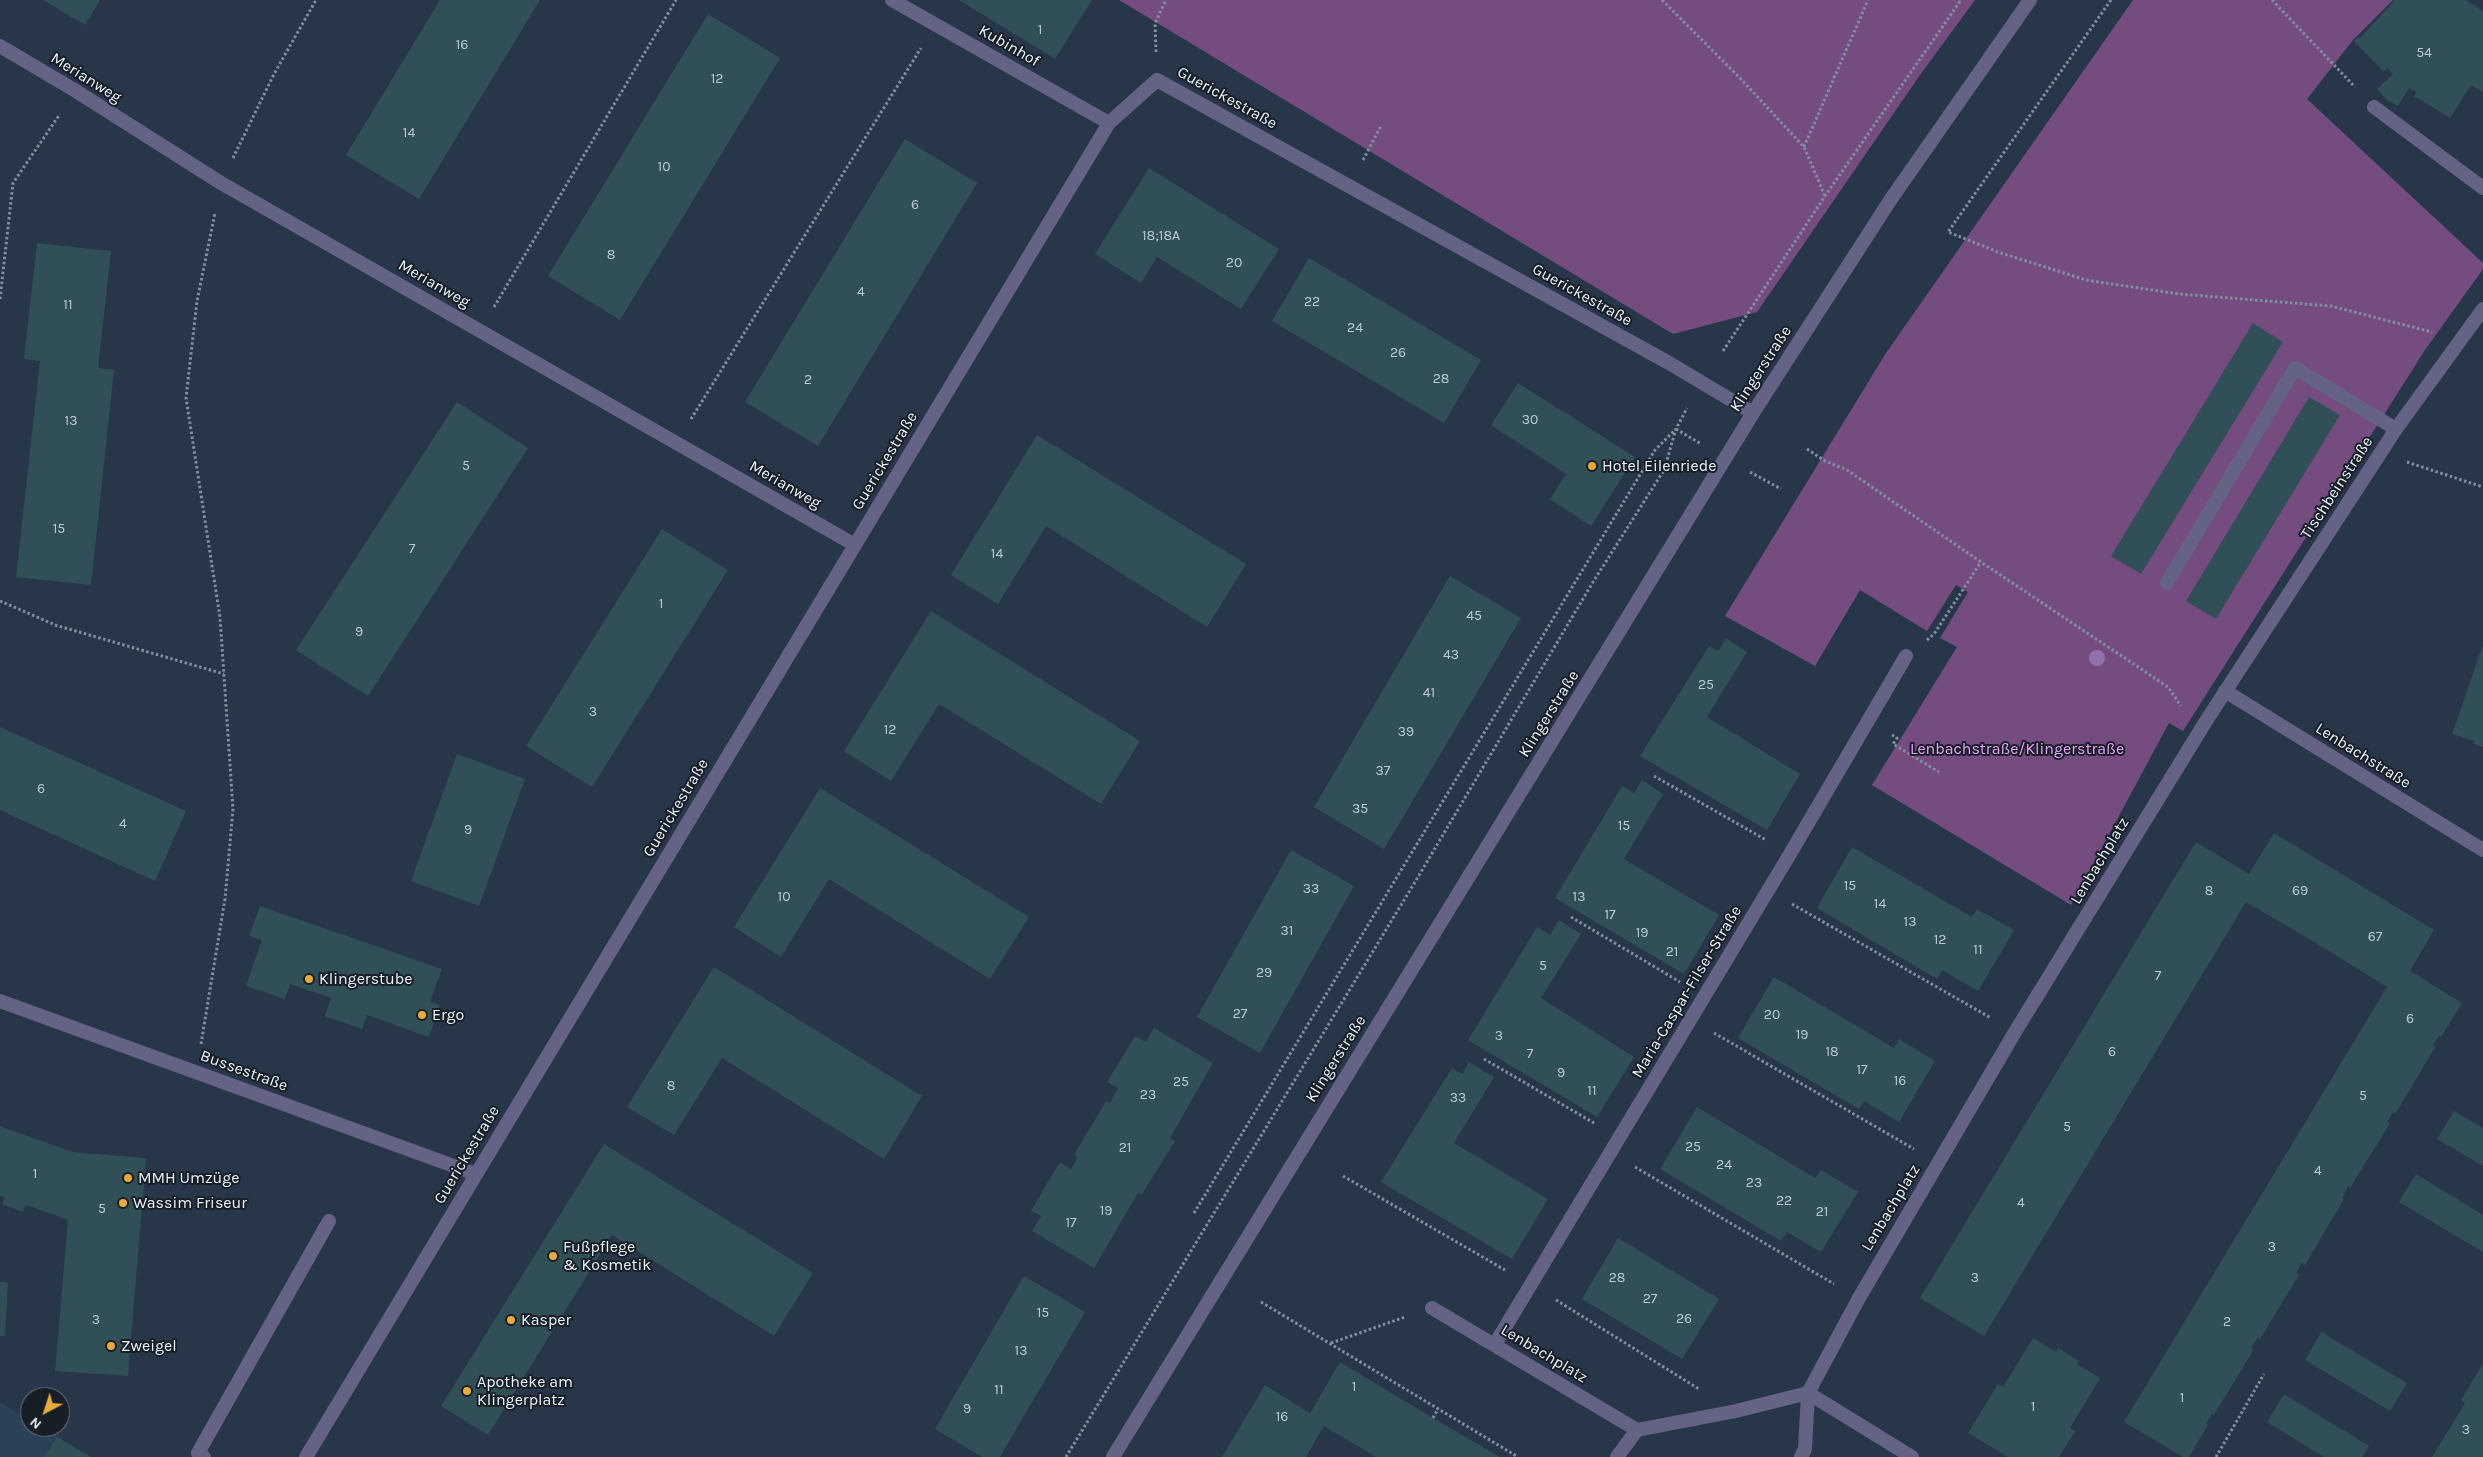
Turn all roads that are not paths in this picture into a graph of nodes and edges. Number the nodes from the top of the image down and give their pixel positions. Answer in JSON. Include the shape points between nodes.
{"nodes":[{"id":1,"x":892,"y":0,"type":"edge"},
{"id":2,"x":2030,"y":0,"type":"edge"},
{"id":3,"x":0,"y":46,"type":"edge"},
{"id":4,"x":2374,"y":107,"type":"road end"},
{"id":5,"x":1109,"y":123,"type":"junction"},
{"id":6,"x":2483,"y":188,"type":"edge"},
{"id":7,"x":2483,"y":309,"type":"edge"},
{"id":8,"x":1753,"y":413,"type":"junction"},
{"id":9,"x":2396,"y":429,"type":"junction"},
{"id":10,"x":855,"y":545,"type":"junction"},
{"id":11,"x":2167,"y":583,"type":"dead end"},
{"id":12,"x":1906,"y":656,"type":"road end"},
{"id":13,"x":2225,"y":691,"type":"junction"},
{"id":14,"x":2483,"y":850,"type":"edge"},
{"id":15,"x":0,"y":1001,"type":"edge"},
{"id":16,"x":476,"y":1174,"type":"junction"},
{"id":17,"x":329,"y":1221,"type":"dead end"},
{"id":18,"x":1432,"y":1308,"type":"dead end"},
{"id":19,"x":1495,"y":1344,"type":"junction"},
{"id":20,"x":1808,"y":1393,"type":"junction"},
{"id":21,"x":1637,"y":1430,"type":"junction"},
{"id":22,"x":204,"y":1457,"type":"edge"},
{"id":23,"x":306,"y":1457,"type":"edge"},
{"id":24,"x":1113,"y":1457,"type":"edge"},
{"id":25,"x":1617,"y":1457,"type":"edge"},
{"id":26,"x":1801,"y":1457,"type":"edge"},
{"id":27,"x":1912,"y":1457,"type":"edge"}],
"edges":[{"from":1,"to":5,"type":"street","name":"Kubinhof"},
{"from":2,"to":8,"type":"street","name":"Klingerstraße","via":[[1892,199]]},
{"from":3,"to":10,"type":"street","name":"Merianweg","via":[[221,183]]},
{"from":4,"to":6,"type":"street"},
{"from":5,"to":8,"type":"street","name":"Guerickestraße","via":[[1157,80],[1669,363]]},
{"from":5,"to":10,"type":"street","name":"Guerickestraße"},
{"from":7,"to":9,"type":"street","name":"Tischbeinstraße"},
{"from":8,"to":24,"type":"street","name":"Klingerstraße"},
{"from":9,"to":11,"type":"street","via":[[2296,368]]},
{"from":9,"to":13,"type":"street","name":"Tischbeinstraße"},
{"from":10,"to":16,"type":"street","name":"Guerickestraße"},
{"from":12,"to":19,"type":"street","name":"Maria-Caspar-Filser-Straße"},
{"from":13,"to":14,"type":"street","name":"Lenbachstraße"},
{"from":13,"to":20,"type":"street","name":"Lenbachplatz","via":[[2015,1032],[1858,1298]]},
{"from":15,"to":16,"type":"street","name":"Bussestraße"},
{"from":16,"to":23,"type":"street","name":"Guerickestraße"},
{"from":17,"to":22,"type":"street","via":[[198,1453]]},
{"from":18,"to":19,"type":"street","name":"Lenbachplatz"},
{"from":19,"to":21,"type":"street","name":"Lenbachplatz"},
{"from":20,"to":21,"type":"street"},
{"from":20,"to":26,"type":"street","via":[[1806,1449]]},
{"from":20,"to":27,"type":"street"},
{"from":21,"to":25,"type":"street"}]}
